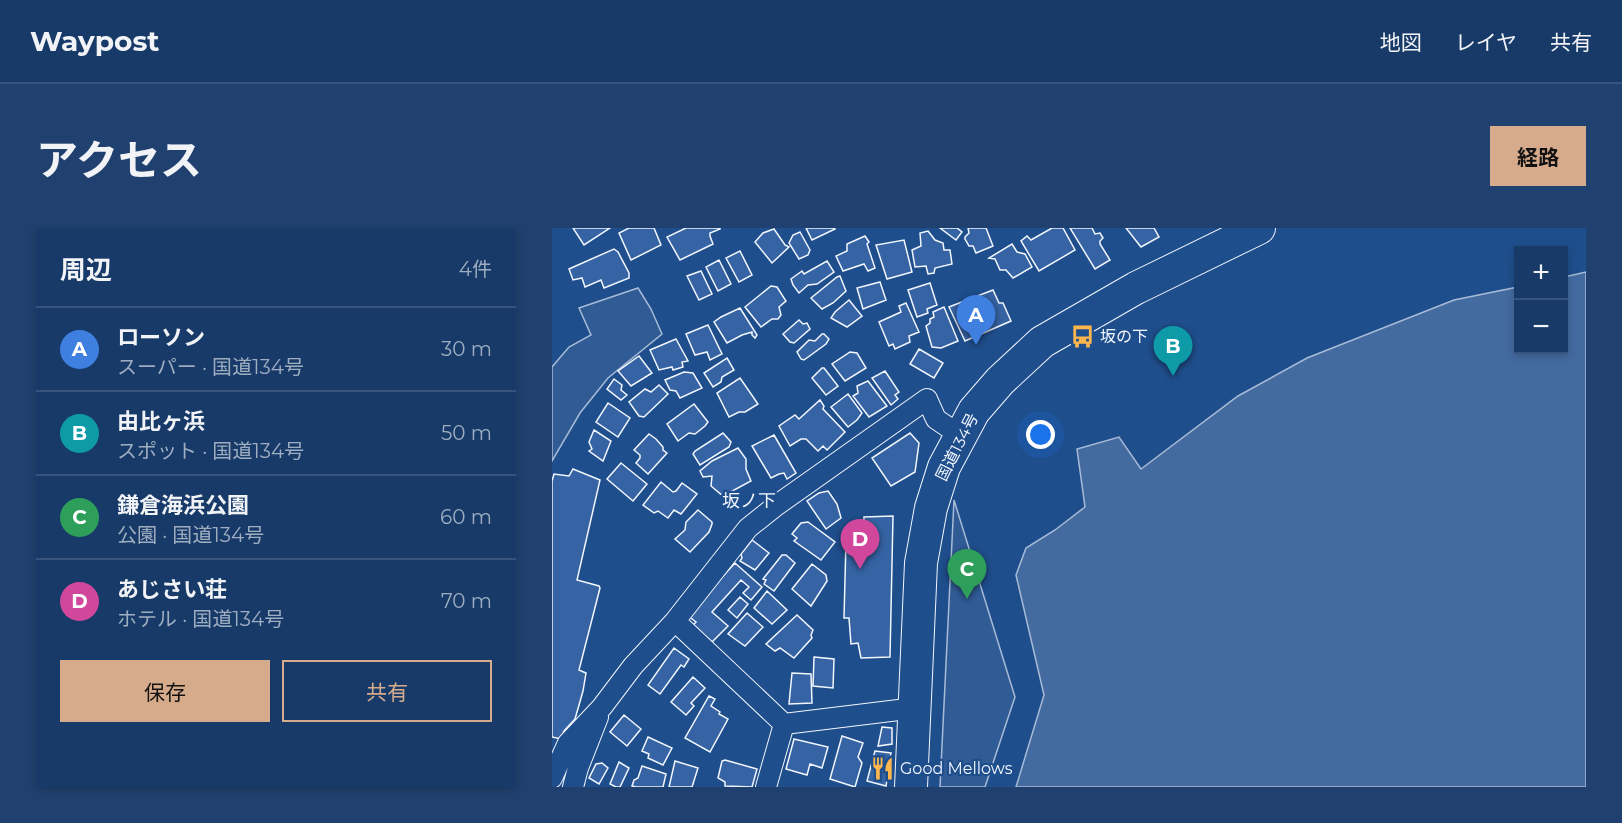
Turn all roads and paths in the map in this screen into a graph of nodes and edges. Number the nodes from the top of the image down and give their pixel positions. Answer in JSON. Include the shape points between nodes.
{"nodes":[{"id":1,"x":1259,"y":228,"type":"edge"},
{"id":2,"x":961,"y":436,"type":"junction"},
{"id":3,"x":675,"y":621,"type":"junction"},
{"id":4,"x":602,"y":707,"type":"junction"},
{"id":5,"x":915,"y":708,"type":"junction"},
{"id":6,"x":784,"y":724,"type":"junction"},
{"id":7,"x":552,"y":778,"type":"edge"},
{"id":8,"x":573,"y":787,"type":"edge"},
{"id":9,"x":766,"y":787,"type":"edge"},
{"id":10,"x":911,"y":787,"type":"edge"}],
"edges":[{"from":1,"to":2,"type":"highway","name":"国道134号","via":[[1136,288],[1042,342],[974,411]]},
{"from":2,"to":3,"type":"street","via":[[936,419],[927,399],[748,528]]},
{"from":2,"to":5,"type":"highway","name":"国道134号","via":[[944,467],[923,552]]},
{"from":3,"to":4,"type":"street"},
{"from":3,"to":6,"type":"street"},
{"from":4,"to":7,"type":"street","via":[[568,743]]},
{"from":4,"to":8,"type":"street"},
{"from":5,"to":6,"type":"street"},
{"from":5,"to":10,"type":"highway","name":"国道134号"},
{"from":6,"to":9,"type":"street"}]}
